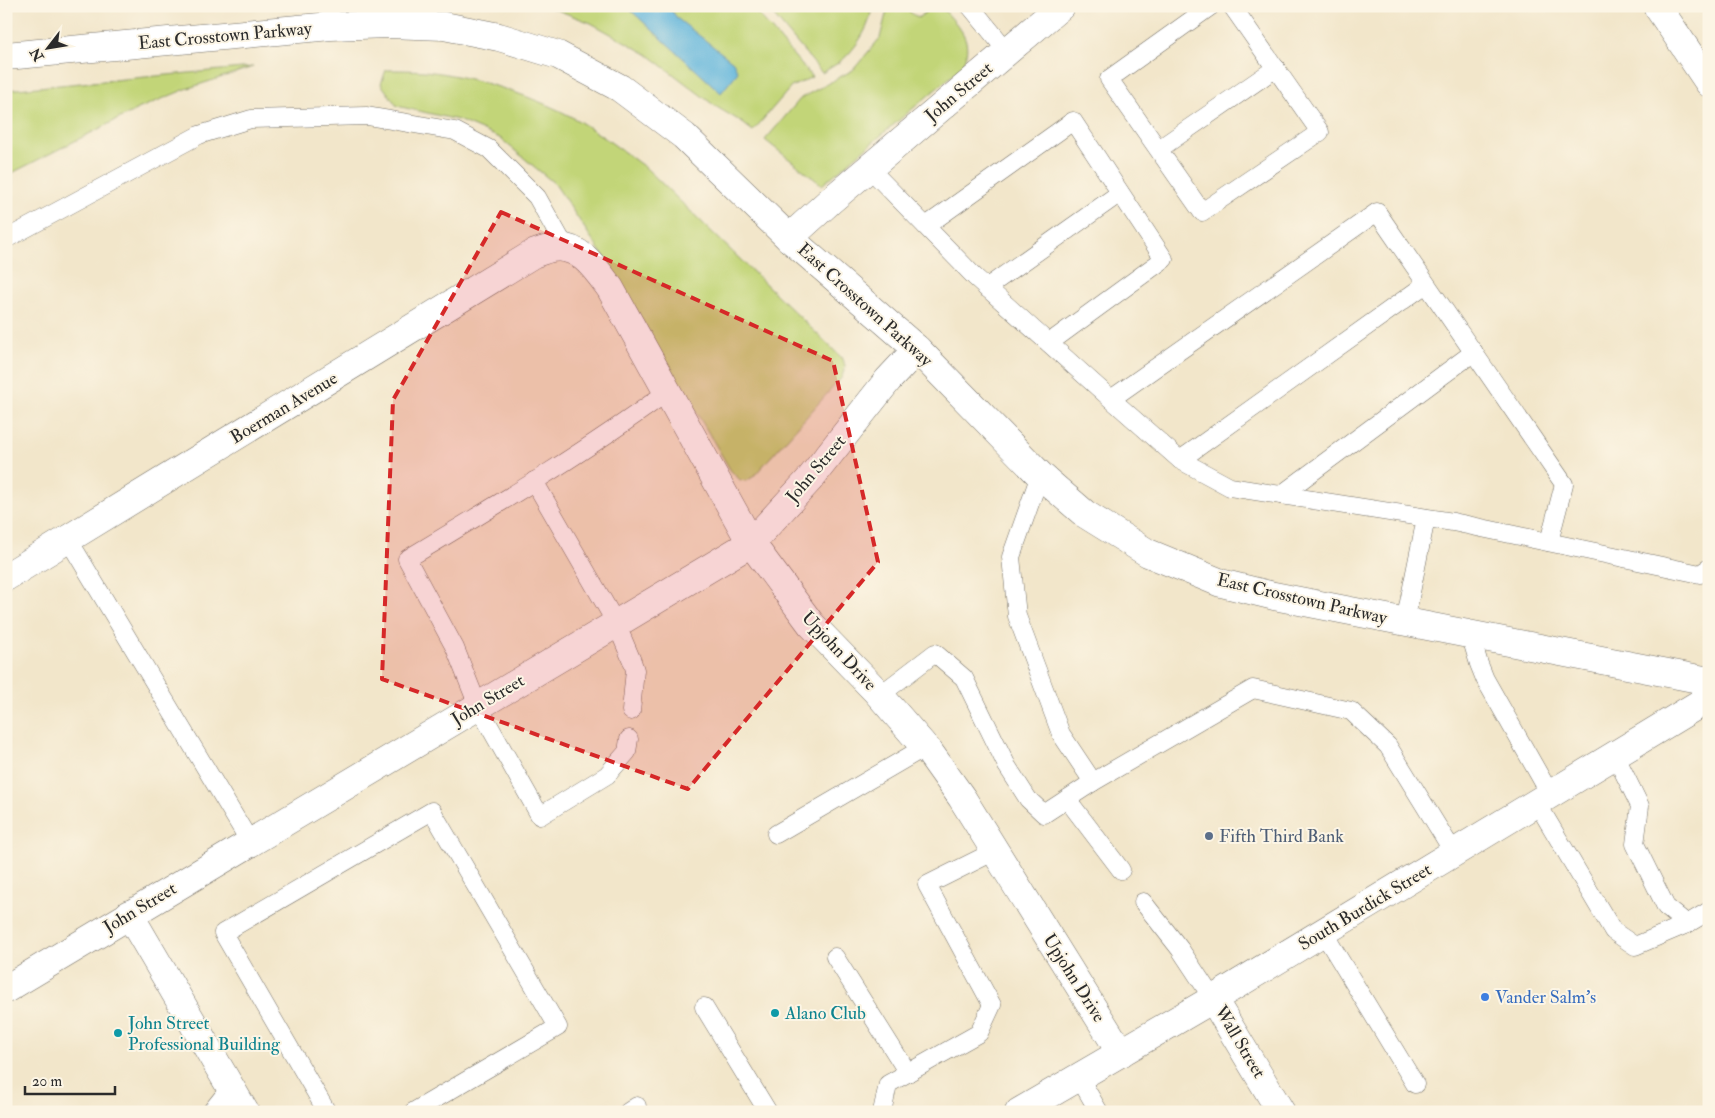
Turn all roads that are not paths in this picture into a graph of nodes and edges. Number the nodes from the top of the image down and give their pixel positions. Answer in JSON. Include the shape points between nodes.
{"nodes":[{"id":1,"x":970,"y":6,"type":"edge"},
{"id":2,"x":1061,"y":6,"type":"edge"},
{"id":3,"x":1211,"y":6,"type":"edge"},
{"id":4,"x":1232,"y":6,"type":"edge"},
{"id":5,"x":1657,"y":6,"type":"edge"},
{"id":6,"x":330,"y":16,"type":"edge"},
{"id":7,"x":1007,"y":52,"type":"junction"},
{"id":8,"x":6,"y":56,"type":"edge"},
{"id":9,"x":1276,"y":68,"type":"junction"},
{"id":10,"x":1709,"y":83,"type":"edge"},
{"id":11,"x":1159,"y":149,"type":"junction"},
{"id":12,"x":870,"y":168,"type":"junction"},
{"id":13,"x":1120,"y":193,"type":"junction"},
{"id":14,"x":926,"y":226,"type":"junction"},
{"id":15,"x":790,"y":238,"type":"junction"},
{"id":16,"x":6,"y":239,"type":"edge"},
{"id":17,"x":565,"y":247,"type":"junction"},
{"id":18,"x":1426,"y":284,"type":"junction"},
{"id":19,"x":986,"y":288,"type":"junction"},
{"id":20,"x":1049,"y":343,"type":"junction"},
{"id":21,"x":917,"y":349,"type":"junction"},
{"id":22,"x":1474,"y":352,"type":"junction"},
{"id":23,"x":667,"y":392,"type":"junction"},
{"id":24,"x":1111,"y":399,"type":"junction"},
{"id":25,"x":1180,"y":460,"type":"junction"},
{"id":26,"x":1040,"y":475,"type":"junction"},
{"id":27,"x":534,"y":481,"type":"junction"},
{"id":28,"x":1281,"y":495,"type":"junction"},
{"id":29,"x":1426,"y":518,"type":"junction"},
{"id":30,"x":68,"y":540,"type":"junction"},
{"id":31,"x":751,"y":542,"type":"junction"},
{"id":32,"x":1549,"y":542,"type":"junction"},
{"id":33,"x":1709,"y":568,"type":"edge"},
{"id":34,"x":6,"y":577,"type":"edge"},
{"id":35,"x":1406,"y":622,"type":"junction"},
{"id":36,"x":616,"y":623,"type":"junction"},
{"id":37,"x":1470,"y":634,"type":"junction"},
{"id":38,"x":1709,"y":681,"type":"edge"},
{"id":39,"x":880,"y":695,"type":"junction"},
{"id":40,"x":1709,"y":698,"type":"edge"},
{"id":41,"x":478,"y":706,"type":"junction"},
{"id":42,"x":632,"y":711,"type":"dead end"},
{"id":43,"x":629,"y":739,"type":"dead end"},
{"id":44,"x":925,"y":747,"type":"junction"},
{"id":45,"x":1615,"y":755,"type":"junction"},
{"id":46,"x":1092,"y":782,"type":"junction"},
{"id":47,"x":1067,"y":799,"type":"junction"},
{"id":48,"x":1543,"y":799,"type":"junction"},
{"id":49,"x":776,"y":834,"type":"dead end"},
{"id":50,"x":250,"y":842,"type":"junction"},
{"id":51,"x":995,"y":851,"type":"junction"},
{"id":52,"x":1454,"y":853,"type":"junction"},
{"id":53,"x":1121,"y":870,"type":"dead end"},
{"id":54,"x":1143,"y":902,"type":"dead end"},
{"id":55,"x":1709,"y":911,"type":"edge"},
{"id":56,"x":129,"y":914,"type":"junction"},
{"id":57,"x":1687,"y":924,"type":"junction"},
{"id":58,"x":1323,"y":932,"type":"junction"},
{"id":59,"x":835,"y":957,"type":"dead end"},
{"id":60,"x":6,"y":989,"type":"edge"},
{"id":61,"x":1214,"y":999,"type":"junction"},
{"id":62,"x":704,"y":1007,"type":"dead end"},
{"id":63,"x":1120,"y":1053,"type":"junction"},
{"id":64,"x":908,"y":1073,"type":"junction"},
{"id":65,"x":1079,"y":1077,"type":"junction"},
{"id":66,"x":1415,"y":1084,"type":"dead end"},
{"id":67,"x":230,"y":1088,"type":"junction"},
{"id":68,"x":880,"y":1111,"type":"edge"},
{"id":69,"x":211,"y":1112,"type":"edge"},
{"id":70,"x":244,"y":1112,"type":"edge"},
{"id":71,"x":327,"y":1112,"type":"edge"},
{"id":72,"x":413,"y":1112,"type":"edge"},
{"id":73,"x":768,"y":1112,"type":"edge"},
{"id":74,"x":1019,"y":1112,"type":"edge"},
{"id":75,"x":1099,"y":1112,"type":"edge"},
{"id":76,"x":1281,"y":1112,"type":"edge"}],
"edges":[{"from":1,"to":7,"type":"lane"},
{"from":2,"to":7,"type":"street","name":"John Street"},
{"from":3,"to":11,"type":"lane","via":[[1109,79]]},
{"from":4,"to":9,"type":"lane"},
{"from":5,"to":10,"type":"street"},
{"from":6,"to":8,"type":"street","name":"East Crosstown Parkway"},
{"from":6,"to":15,"type":"street","name":"East Crosstown Parkway","via":[[388,24],[444,26],[499,37],[558,55],[620,88],[684,136]]},
{"from":7,"to":12,"type":"street","name":"John Street"},
{"from":9,"to":11,"type":"lane"},
{"from":9,"to":11,"type":"lane","via":[[1320,132],[1202,212]]},
{"from":12,"to":14,"type":"lane"},
{"from":12,"to":15,"type":"street","name":"John Street"},
{"from":13,"to":14,"type":"lane","via":[[1073,120]]},
{"from":13,"to":19,"type":"lane"},
{"from":13,"to":20,"type":"lane","via":[[1164,259]]},
{"from":14,"to":19,"type":"lane"},
{"from":15,"to":21,"type":"street","name":"East Crosstown Parkway"},
{"from":16,"to":17,"type":"lane","via":[[200,135],[251,120],[367,116],[455,131],[489,148],[537,197]]},
{"from":17,"to":23,"type":"street","name":"Upjohn Drive","via":[[576,251],[597,269]]},
{"from":17,"to":30,"type":"street","name":"Boerman Avenue","via":[[533,254]]},
{"from":18,"to":22,"type":"lane"},
{"from":18,"to":24,"type":"lane","via":[[1377,212]]},
{"from":18,"to":25,"type":"lane"},
{"from":19,"to":20,"type":"lane"},
{"from":20,"to":24,"type":"lane"},
{"from":21,"to":26,"type":"street","name":"East Crosstown Parkway"},
{"from":21,"to":31,"type":"street","name":"John Street","via":[[888,380],[809,480]]},
{"from":22,"to":28,"type":"lane"},
{"from":22,"to":32,"type":"lane","via":[[1564,484]]},
{"from":23,"to":27,"type":"lane"},
{"from":23,"to":31,"type":"street","name":"Upjohn Drive"},
{"from":24,"to":25,"type":"lane"},
{"from":25,"to":28,"type":"lane","via":[[1230,487]]},
{"from":26,"to":35,"type":"street","name":"East Crosstown Parkway","via":[[1085,514],[1148,554],[1221,583]]},
{"from":26,"to":46,"type":"lane","via":[[1011,557],[1017,616],[1061,734]]},
{"from":27,"to":36,"type":"lane"},
{"from":27,"to":41,"type":"lane","via":[[407,559],[455,648]]},
{"from":28,"to":29,"type":"lane"},
{"from":29,"to":32,"type":"lane"},
{"from":29,"to":35,"type":"lane"},
{"from":30,"to":34,"type":"street","name":"Boerman Avenue"},
{"from":30,"to":50,"type":"lane"},
{"from":31,"to":36,"type":"street","name":"John Street"},
{"from":31,"to":39,"type":"street","name":"Upjohn Drive","via":[[812,624]]},
{"from":32,"to":33,"type":"lane","via":[[1700,574]]},
{"from":35,"to":37,"type":"street","name":"East Crosstown Parkway"},
{"from":36,"to":41,"type":"street","name":"John Street"},
{"from":36,"to":42,"type":"lane","via":[[636,670]]},
{"from":37,"to":38,"type":"street","name":"East Crosstown Parkway"},
{"from":37,"to":48,"type":"lane","via":[[1485,679]]},
{"from":39,"to":44,"type":"street","name":"Upjohn Drive"},
{"from":39,"to":47,"type":"lane","via":[[935,653],[964,678],[1007,766],[1028,799],[1044,814]]},
{"from":40,"to":45,"type":"street","name":"South Burdick Street"},
{"from":41,"to":43,"type":"lane","via":[[540,816],[607,775],[628,752]]},
{"from":41,"to":50,"type":"street","name":"John Street"},
{"from":44,"to":49,"type":"lane"},
{"from":44,"to":51,"type":"street","name":"Upjohn Drive"},
{"from":45,"to":48,"type":"street","name":"South Burdick Street"},
{"from":45,"to":57,"type":"lane","via":[[1640,806],[1635,844],[1666,907]]},
{"from":46,"to":47,"type":"lane"},
{"from":46,"to":52,"type":"lane","via":[[1253,689],[1351,711],[1388,746]]},
{"from":47,"to":53,"type":"lane"},
{"from":48,"to":52,"type":"street","name":"South Burdick Street"},
{"from":48,"to":57,"type":"lane","via":[[1613,931],[1635,946]]},
{"from":50,"to":56,"type":"street","name":"John Street"},
{"from":51,"to":63,"type":"street","name":"Upjohn Drive"},
{"from":51,"to":64,"type":"lane","via":[[927,886],[992,1005],[979,1033]]},
{"from":52,"to":58,"type":"street","name":"South Burdick Street"},
{"from":54,"to":61,"type":"lane"},
{"from":55,"to":57,"type":"lane"},
{"from":56,"to":60,"type":"street","name":"John Street"},
{"from":56,"to":67,"type":"street"},
{"from":58,"to":61,"type":"street","name":"South Burdick Street"},
{"from":58,"to":66,"type":"lane"},
{"from":59,"to":64,"type":"lane"},
{"from":61,"to":63,"type":"street","name":"South Burdick Street"},
{"from":61,"to":76,"type":"street","name":"Wall Street"},
{"from":62,"to":73,"type":"lane"},
{"from":63,"to":65,"type":"street","name":"South Burdick Street"},
{"from":64,"to":68,"type":"lane","via":[[888,1084]]},
{"from":65,"to":74,"type":"street","name":"South Burdick Street"},
{"from":65,"to":75,"type":"lane"},
{"from":67,"to":69,"type":"lane"},
{"from":67,"to":70,"type":"street"},
{"from":71,"to":72,"type":"lane","via":[[223,933],[432,811],[558,1027]]}]}
